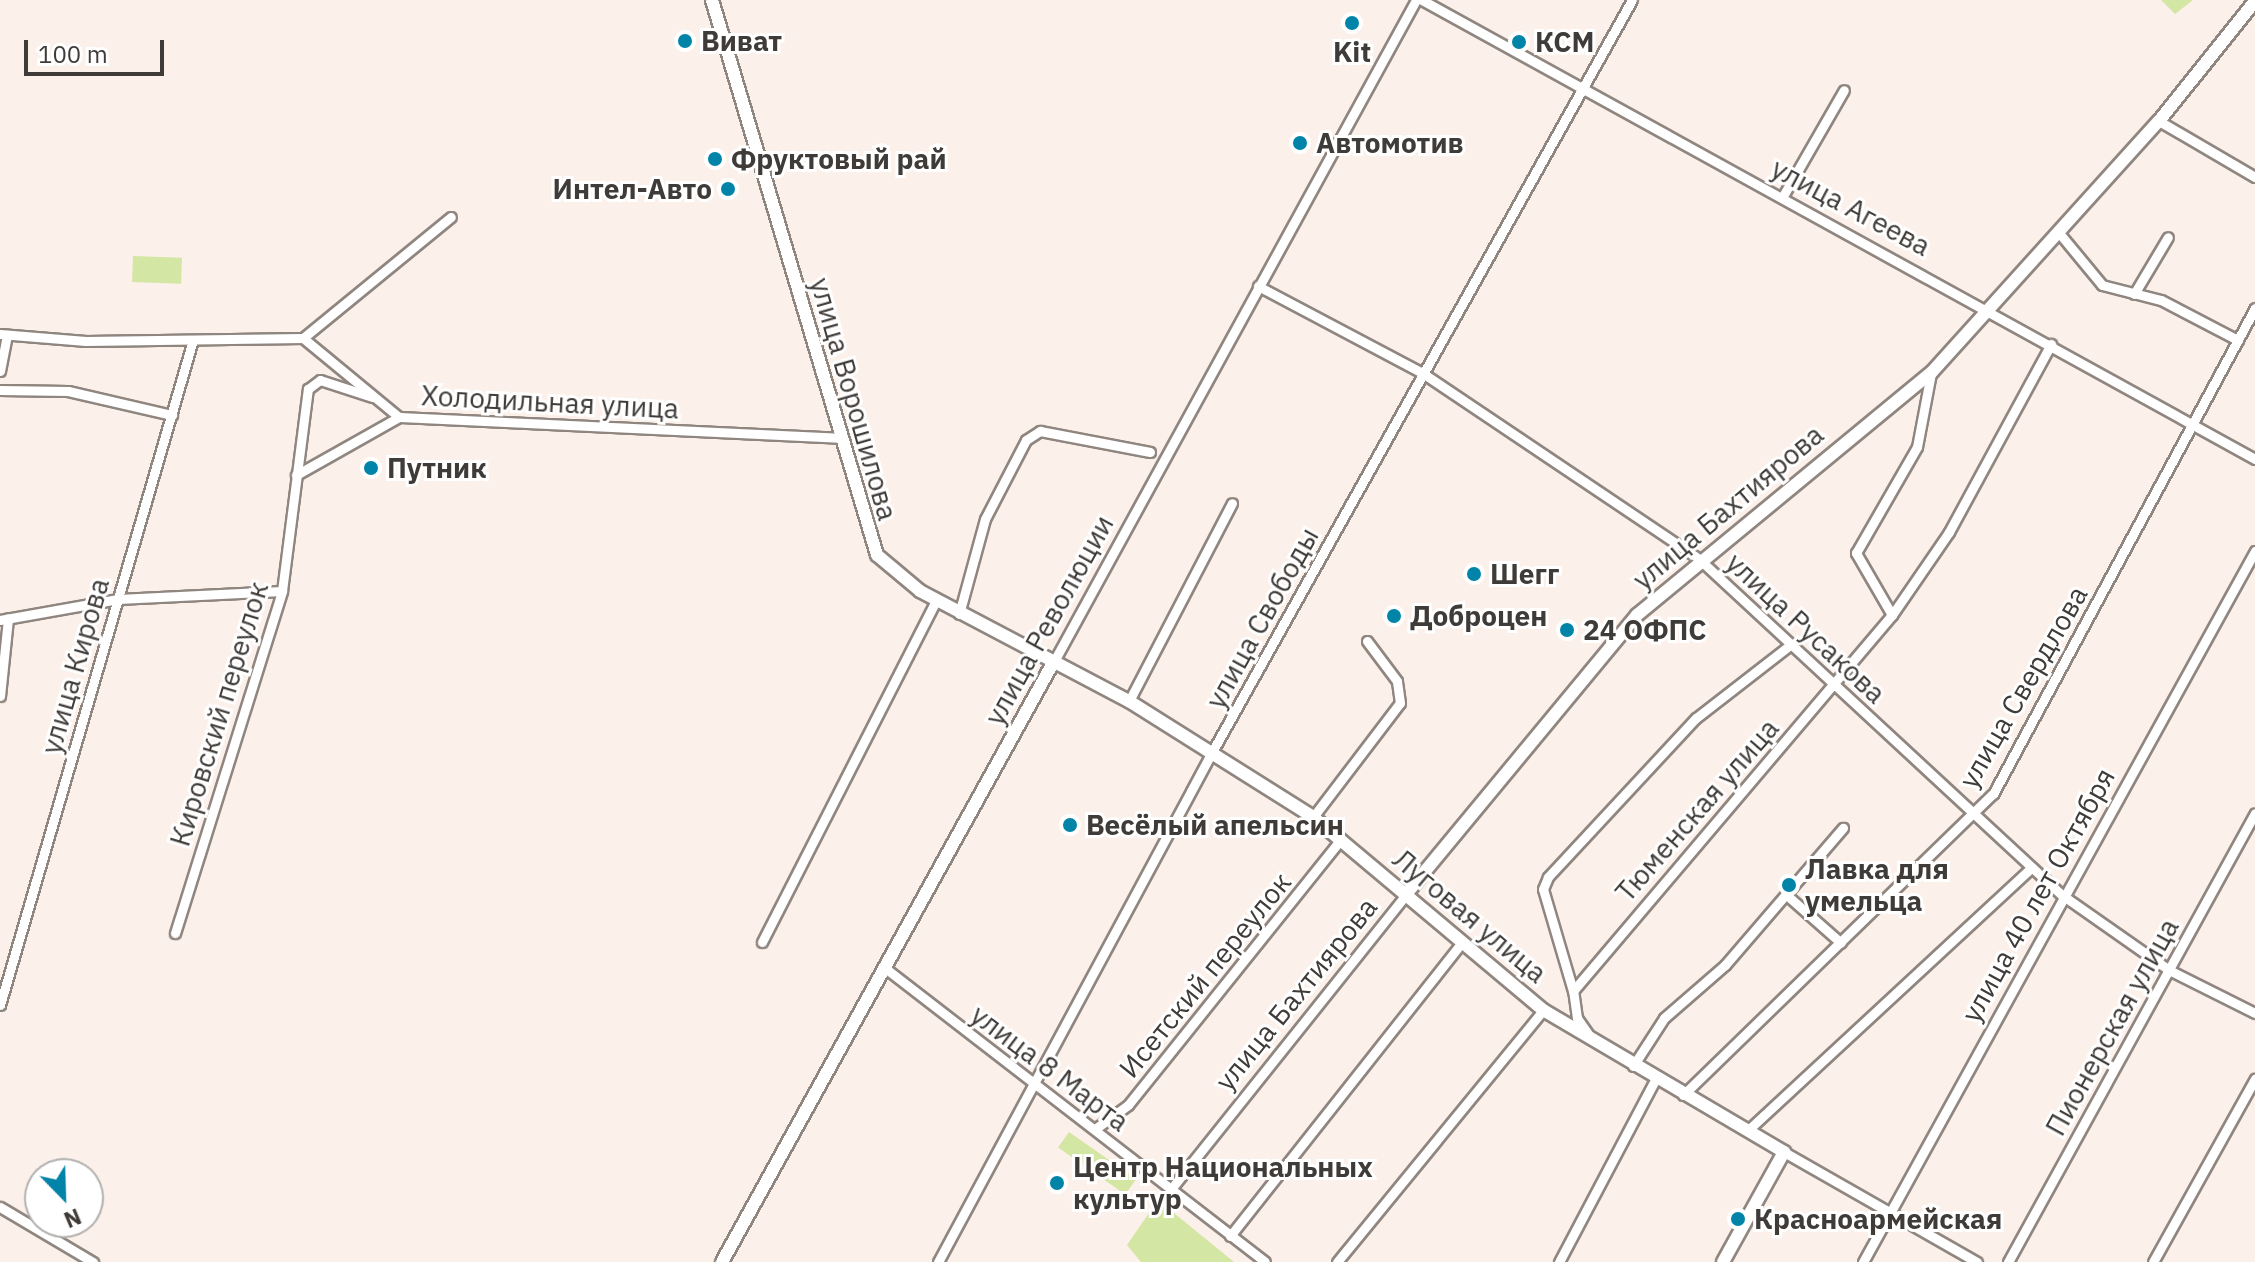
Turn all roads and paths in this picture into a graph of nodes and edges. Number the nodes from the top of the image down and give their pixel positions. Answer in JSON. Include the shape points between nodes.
{"nodes":[{"id":1,"x":712,"y":0,"type":"edge"},
{"id":2,"x":1416,"y":0,"type":"edge"},
{"id":3,"x":1422,"y":0,"type":"edge"},
{"id":4,"x":1632,"y":0,"type":"edge"},
{"id":5,"x":2255,"y":1,"type":"edge"},
{"id":6,"x":1583,"y":88,"type":"junction"},
{"id":7,"x":1844,"y":90,"type":"dead end"},
{"id":8,"x":2159,"y":121,"type":"junction"},
{"id":9,"x":2255,"y":177,"type":"edge"},
{"id":10,"x":1783,"y":196,"type":"junction"},
{"id":11,"x":451,"y":217,"type":"dead end"},
{"id":12,"x":2060,"y":234,"type":"junction"},
{"id":13,"x":2168,"y":237,"type":"dead end"},
{"id":14,"x":1258,"y":286,"type":"junction"},
{"id":15,"x":2134,"y":294,"type":"junction"},
{"id":16,"x":1990,"y":307,"type":"junction"},
{"id":17,"x":2255,"y":308,"type":"edge"},
{"id":18,"x":4,"y":335,"type":"edge"},
{"id":19,"x":303,"y":338,"type":"junction"},
{"id":20,"x":193,"y":340,"type":"junction"},
{"id":21,"x":2238,"y":340,"type":"junction"},
{"id":22,"x":2051,"y":344,"type":"junction"},
{"id":23,"x":0,"y":371,"type":"edge"},
{"id":24,"x":1931,"y":373,"type":"junction"},
{"id":25,"x":1424,"y":374,"type":"junction"},
{"id":26,"x":0,"y":390,"type":"edge"},
{"id":27,"x":377,"y":399,"type":"junction"},
{"id":28,"x":172,"y":415,"type":"junction"},
{"id":29,"x":399,"y":417,"type":"junction"},
{"id":30,"x":2193,"y":424,"type":"junction"},
{"id":31,"x":839,"y":438,"type":"junction"},
{"id":32,"x":1150,"y":452,"type":"dead end"},
{"id":33,"x":2255,"y":459,"type":"edge"},
{"id":34,"x":296,"y":475,"type":"junction"},
{"id":35,"x":1232,"y":503,"type":"dead end"},
{"id":36,"x":2255,"y":551,"type":"edge"},
{"id":37,"x":1699,"y":559,"type":"junction"},
{"id":38,"x":282,"y":591,"type":"junction"},
{"id":39,"x":118,"y":599,"type":"junction"},
{"id":40,"x":936,"y":600,"type":"junction"},
{"id":41,"x":959,"y":614,"type":"junction"},
{"id":42,"x":1892,"y":615,"type":"junction"},
{"id":43,"x":4,"y":619,"type":"edge"},
{"id":44,"x":1367,"y":641,"type":"dead end"},
{"id":45,"x":1790,"y":645,"type":"junction"},
{"id":46,"x":1053,"y":663,"type":"junction"},
{"id":47,"x":1833,"y":684,"type":"junction"},
{"id":48,"x":0,"y":696,"type":"edge"},
{"id":49,"x":1129,"y":701,"type":"junction"},
{"id":50,"x":1212,"y":752,"type":"junction"},
{"id":51,"x":2255,"y":813,"type":"edge"},
{"id":52,"x":1974,"y":814,"type":"junction"},
{"id":53,"x":1313,"y":817,"type":"junction"},
{"id":54,"x":1843,"y":828,"type":"dead end"},
{"id":55,"x":1341,"y":839,"type":"junction"},
{"id":56,"x":2032,"y":867,"type":"junction"},
{"id":57,"x":1407,"y":893,"type":"junction"},
{"id":58,"x":2062,"y":895,"type":"junction"},
{"id":59,"x":1789,"y":897,"type":"junction"},
{"id":60,"x":175,"y":933,"type":"dead end"},
{"id":61,"x":762,"y":942,"type":"dead end"},
{"id":62,"x":1462,"y":942,"type":"junction"},
{"id":63,"x":1841,"y":943,"type":"junction"},
{"id":64,"x":885,"y":968,"type":"junction"},
{"id":65,"x":2169,"y":970,"type":"junction"},
{"id":66,"x":4,"y":973,"type":"edge"},
{"id":67,"x":1573,"y":991,"type":"junction"},
{"id":68,"x":0,"y":1005,"type":"edge"},
{"id":69,"x":1543,"y":1010,"type":"junction"},
{"id":70,"x":2255,"y":1013,"type":"edge"},
{"id":71,"x":1593,"y":1042,"type":"junction"},
{"id":72,"x":1633,"y":1066,"type":"junction"},
{"id":73,"x":2255,"y":1079,"type":"edge"},
{"id":74,"x":1655,"y":1080,"type":"junction"},
{"id":75,"x":1033,"y":1087,"type":"junction"},
{"id":76,"x":1682,"y":1095,"type":"junction"},
{"id":77,"x":1095,"y":1129,"type":"junction"},
{"id":78,"x":1747,"y":1131,"type":"junction"},
{"id":79,"x":1784,"y":1152,"type":"junction"},
{"id":80,"x":1171,"y":1189,"type":"junction"},
{"id":81,"x":0,"y":1207,"type":"edge"},
{"id":82,"x":1890,"y":1210,"type":"junction"},
{"id":83,"x":1230,"y":1236,"type":"junction"},
{"id":84,"x":93,"y":1262,"type":"edge"},
{"id":85,"x":722,"y":1262,"type":"edge"},
{"id":86,"x":938,"y":1262,"type":"edge"},
{"id":87,"x":1265,"y":1262,"type":"edge"},
{"id":88,"x":1337,"y":1262,"type":"edge"},
{"id":89,"x":1559,"y":1262,"type":"edge"},
{"id":90,"x":1723,"y":1262,"type":"edge"},
{"id":91,"x":1863,"y":1262,"type":"edge"},
{"id":92,"x":1977,"y":1262,"type":"edge"},
{"id":93,"x":2008,"y":1262,"type":"edge"},
{"id":94,"x":2153,"y":1262,"type":"edge"}],
"edges":[{"from":1,"to":31,"type":"main road","name":"улица Ворошилова"},
{"from":2,"to":14,"type":"street","name":"улица Революции"},
{"from":3,"to":6,"type":"street","name":"улица Агеева"},
{"from":4,"to":6,"type":"street","name":"улица Свободы"},
{"from":5,"to":8,"type":"main road","name":"улица Бахтиярова"},
{"from":6,"to":10,"type":"street","name":"улица Агеева"},
{"from":6,"to":25,"type":"street","name":"улица Свободы"},
{"from":7,"to":10,"type":"street"},
{"from":8,"to":9,"type":"street"},
{"from":8,"to":12,"type":"main road","name":"улица Бахтиярова"},
{"from":10,"to":16,"type":"street","name":"улица Агеева"},
{"from":11,"to":19,"type":"street"},
{"from":12,"to":15,"type":"street","via":[[2102,285]]},
{"from":12,"to":16,"type":"main road","name":"улица Бахтиярова"},
{"from":13,"to":15,"type":"street"},
{"from":14,"to":25,"type":"street","name":"улица Русакова"},
{"from":14,"to":46,"type":"street","name":"улица Революции"},
{"from":15,"to":21,"type":"street"},
{"from":16,"to":22,"type":"street","name":"улица Агеева"},
{"from":16,"to":24,"type":"main road","name":"улица Бахтиярова"},
{"from":17,"to":21,"type":"street","name":"улица Свердлова"},
{"from":18,"to":20,"type":"street"},
{"from":18,"to":23,"type":"street"},
{"from":19,"to":20,"type":"street"},
{"from":19,"to":27,"type":"street","name":"Холодильная улица"},
{"from":20,"to":28,"type":"street","name":"улица Кирова"},
{"from":21,"to":30,"type":"street","name":"улица Свердлова"},
{"from":22,"to":30,"type":"street","name":"улица Агеева"},
{"from":22,"to":42,"type":"street","name":"Тюменская улица","via":[[1949,532]]},
{"from":24,"to":37,"type":"main road","name":"улица Бахтиярова"},
{"from":24,"to":42,"type":"street","via":[[1917,447],[1856,553]]},
{"from":25,"to":37,"type":"street","name":"улица Русакова"},
{"from":25,"to":50,"type":"street","name":"улица Свободы"},
{"from":26,"to":28,"type":"street","via":[[68,391]]},
{"from":27,"to":29,"type":"street","name":"Холодильная улица"},
{"from":27,"to":34,"type":"street","name":"Кировский переулок","via":[[312,383]]},
{"from":28,"to":39,"type":"street","name":"улица Кирова"},
{"from":29,"to":31,"type":"street","name":"Холодильная улица"},
{"from":29,"to":34,"type":"street"},
{"from":30,"to":33,"type":"street","name":"улица Агеева"},
{"from":30,"to":52,"type":"street","name":"улица Свердлова","via":[[1993,794]]},
{"from":31,"to":40,"type":"main road","name":"улица Ворошилова","via":[[877,555]]},
{"from":32,"to":41,"type":"street","via":[[1040,431],[1026,440],[985,519]]},
{"from":34,"to":38,"type":"street","name":"Кировский переулок"},
{"from":35,"to":49,"type":"street"},
{"from":36,"to":58,"type":"street","name":"улица 40 лет Октября"},
{"from":37,"to":45,"type":"street","name":"улица Русакова"},
{"from":37,"to":57,"type":"main road","name":"улица Бахтиярова","via":[[1637,615]]},
{"from":38,"to":39,"type":"street"},
{"from":38,"to":60,"type":"street","name":"Кировский переулок"},
{"from":39,"to":43,"type":"street"},
{"from":39,"to":66,"type":"street","name":"улица Кирова"},
{"from":40,"to":41,"type":"main road","name":"Луговая улица"},
{"from":40,"to":61,"type":"street"},
{"from":41,"to":46,"type":"main road","name":"Луговая улица"},
{"from":42,"to":47,"type":"street","name":"Тюменская улица"},
{"from":43,"to":48,"type":"street"},
{"from":44,"to":53,"type":"street","via":[[1397,681],[1400,703]]},
{"from":45,"to":47,"type":"street","name":"улица Русакова"},
{"from":45,"to":67,"type":"street","via":[[1696,718],[1548,877],[1543,889]]},
{"from":46,"to":49,"type":"main road","name":"Луговая улица"},
{"from":46,"to":64,"type":"main road","name":"улица Революции"},
{"from":47,"to":52,"type":"street","name":"улица Русакова"},
{"from":47,"to":67,"type":"street","name":"Тюменская улица"},
{"from":49,"to":50,"type":"main road","name":"Луговая улица"},
{"from":50,"to":53,"type":"main road","name":"Луговая улица"},
{"from":50,"to":75,"type":"street","name":"улица Свободы"},
{"from":51,"to":65,"type":"street","name":"Пионерская улица"},
{"from":52,"to":56,"type":"street","name":"улица Русакова"},
{"from":52,"to":63,"type":"street","name":"улица Свердлова"},
{"from":53,"to":55,"type":"main road","name":"Луговая улица"},
{"from":54,"to":59,"type":"street"},
{"from":55,"to":57,"type":"main road","name":"Луговая улица"},
{"from":55,"to":77,"type":"street","name":"Исетский переулок","via":[[1128,1105]]},
{"from":56,"to":58,"type":"street","name":"улица Русакова"},
{"from":56,"to":78,"type":"street"},
{"from":57,"to":62,"type":"main road","name":"Луговая улица"},
{"from":57,"to":80,"type":"street","name":"улица Бахтиярова"},
{"from":58,"to":65,"type":"street","name":"улица Русакова"},
{"from":58,"to":82,"type":"street","name":"улица 40 лет Октября"},
{"from":59,"to":63,"type":"street"},
{"from":59,"to":72,"type":"street","via":[[1664,1018]]},
{"from":62,"to":69,"type":"main road","name":"Луговая улица"},
{"from":62,"to":83,"type":"street"},
{"from":63,"to":76,"type":"street","name":"улица Свердлова"},
{"from":64,"to":75,"type":"street","name":"улица 8 Марта"},
{"from":64,"to":85,"type":"main road","name":"улица Революции"},
{"from":65,"to":70,"type":"street","name":"улица Русакова"},
{"from":65,"to":93,"type":"street","name":"Пионерская улица"},
{"from":66,"to":68,"type":"street","name":"улица Кирова"},
{"from":67,"to":71,"type":"street","via":[[1577,1018]]},
{"from":69,"to":71,"type":"main road","name":"Луговая улица"},
{"from":69,"to":88,"type":"street"},
{"from":71,"to":72,"type":"main road","name":"Луговая улица"},
{"from":72,"to":74,"type":"main road","name":"Луговая улица"},
{"from":73,"to":94,"type":"street"},
{"from":74,"to":76,"type":"main road","name":"Луговая улица"},
{"from":74,"to":89,"type":"street"},
{"from":75,"to":77,"type":"street","name":"улица 8 Марта"},
{"from":75,"to":86,"type":"street","name":"улица Свободы"},
{"from":76,"to":78,"type":"main road","name":"Луговая улица"},
{"from":77,"to":80,"type":"street","name":"улица 8 Марта"},
{"from":78,"to":79,"type":"main road","name":"Луговая улица"},
{"from":79,"to":82,"type":"street","name":"Луговая улица"},
{"from":79,"to":90,"type":"main road"},
{"from":80,"to":83,"type":"street","name":"улица 8 Марта"},
{"from":81,"to":84,"type":"street"},
{"from":82,"to":91,"type":"street","name":"улица 40 лет Октября"},
{"from":82,"to":92,"type":"street","name":"Луговая улица"},
{"from":83,"to":87,"type":"street","name":"улица 8 Марта"}]}
